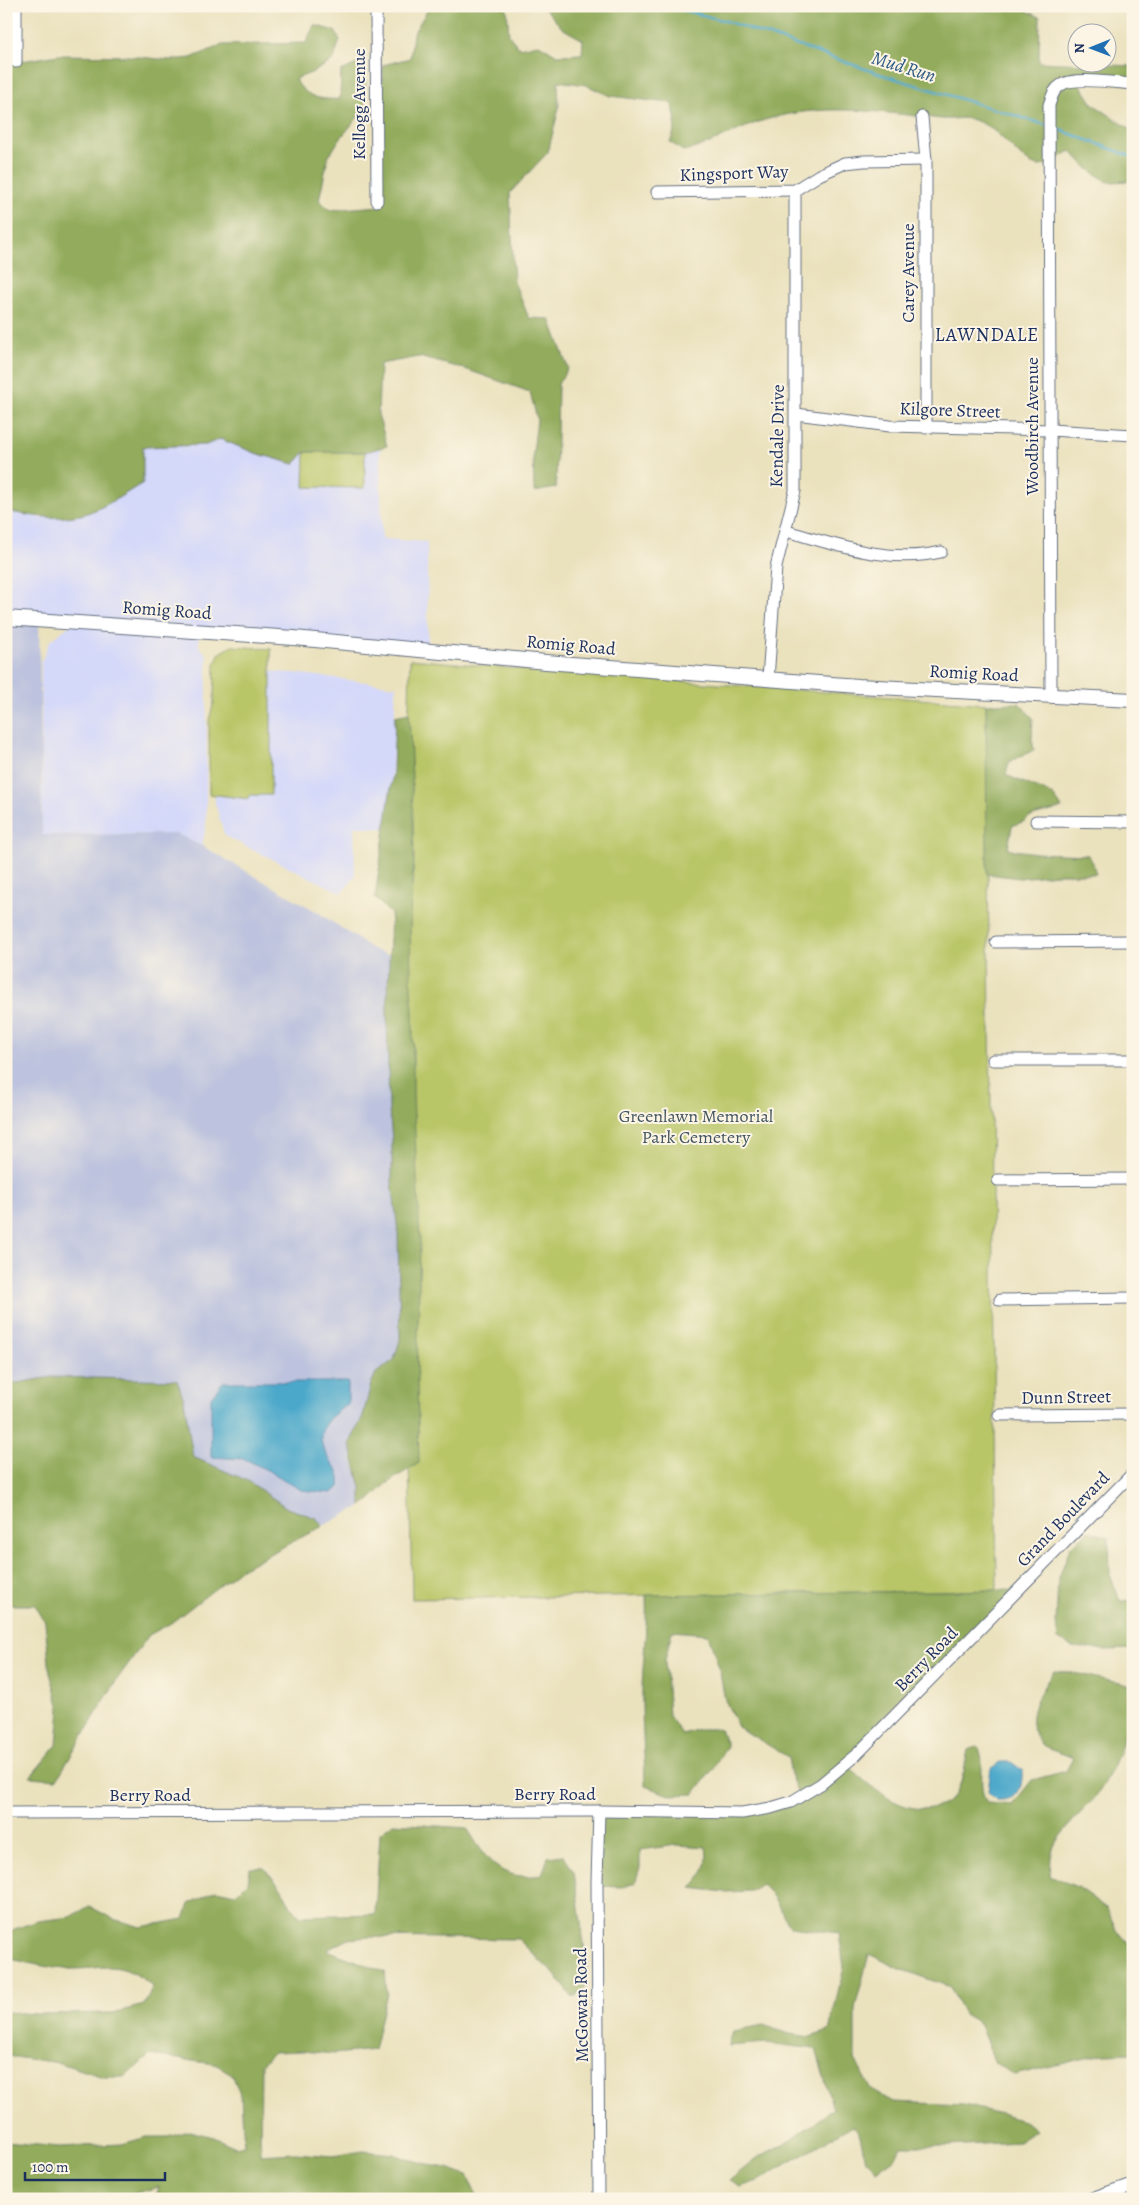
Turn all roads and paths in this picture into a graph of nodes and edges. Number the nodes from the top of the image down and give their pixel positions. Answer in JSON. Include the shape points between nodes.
{"nodes":[{"id":1,"x":6,"y":6,"type":"edge"},
{"id":2,"x":16,"y":6,"type":"edge"},
{"id":3,"x":376,"y":6,"type":"edge"},
{"id":4,"x":16,"y":62,"type":"dead end"},
{"id":5,"x":1133,"y":84,"type":"edge"},
{"id":6,"x":922,"y":117,"type":"dead end"},
{"id":7,"x":926,"y":160,"type":"junction"},
{"id":8,"x":796,"y":190,"type":"junction"},
{"id":9,"x":657,"y":192,"type":"dead end"},
{"id":10,"x":377,"y":201,"type":"dead end"},
{"id":11,"x":796,"y":414,"type":"junction"},
{"id":12,"x":926,"y":428,"type":"junction"},
{"id":13,"x":1050,"y":430,"type":"junction"},
{"id":14,"x":1133,"y":435,"type":"edge"},
{"id":15,"x":786,"y":531,"type":"junction"},
{"id":16,"x":941,"y":552,"type":"dead end"},
{"id":17,"x":6,"y":618,"type":"edge"},
{"id":18,"x":768,"y":679,"type":"junction"},
{"id":19,"x":1051,"y":695,"type":"junction"},
{"id":20,"x":1133,"y":700,"type":"edge"},
{"id":21,"x":1036,"y":821,"type":"dead end"},
{"id":22,"x":1133,"y":822,"type":"edge"},
{"id":23,"x":1133,"y":941,"type":"edge"},
{"id":24,"x":996,"y":942,"type":"dead end"},
{"id":25,"x":993,"y":1060,"type":"dead end"},
{"id":26,"x":1133,"y":1060,"type":"edge"},
{"id":27,"x":1133,"y":1179,"type":"edge"},
{"id":28,"x":998,"y":1180,"type":"dead end"},
{"id":29,"x":1133,"y":1298,"type":"edge"},
{"id":30,"x":1000,"y":1300,"type":"dead end"},
{"id":31,"x":1133,"y":1414,"type":"edge"},
{"id":32,"x":999,"y":1415,"type":"dead end"},
{"id":33,"x":1133,"y":1473,"type":"edge"},
{"id":34,"x":1019,"y":1590,"type":"joint"},
{"id":35,"x":599,"y":1811,"type":"junction"},
{"id":36,"x":6,"y":1813,"type":"edge"},
{"id":37,"x":1133,"y":2184,"type":"edge"},
{"id":38,"x":599,"y":2199,"type":"edge"},
{"id":39,"x":1093,"y":2199,"type":"edge"}],
"edges":[{"from":1,"to":2,"type":"street"},
{"from":2,"to":4,"type":"street"},
{"from":3,"to":10,"type":"street","name":"Kellogg Avenue"},
{"from":5,"to":13,"type":"street","name":"Woodbirch Avenue","via":[[1069,82],[1059,86],[1052,97],[1048,120]]},
{"from":6,"to":7,"type":"street","name":"Carey Avenue"},
{"from":7,"to":8,"type":"street","name":"Kingsport Way","via":[[845,163]]},
{"from":7,"to":12,"type":"street","name":"Carey Avenue"},
{"from":8,"to":9,"type":"street","name":"Kingsport Way"},
{"from":8,"to":11,"type":"street","name":"Kendale Drive"},
{"from":11,"to":12,"type":"street","name":"Kilgore Street"},
{"from":11,"to":15,"type":"street","name":"Kendale Drive","via":[[795,491]]},
{"from":12,"to":13,"type":"street","name":"Kilgore Street"},
{"from":13,"to":14,"type":"street","name":"Kilgore Street"},
{"from":13,"to":19,"type":"street","name":"Woodbirch Avenue"},
{"from":15,"to":16,"type":"street","via":[[893,557]]},
{"from":15,"to":18,"type":"street","name":"Kendale Drive","via":[[776,567]]},
{"from":17,"to":18,"type":"street","name":"Romig Road","via":[[294,638]]},
{"from":18,"to":19,"type":"street","name":"Romig Road"},
{"from":19,"to":20,"type":"street","name":"Romig Road"},
{"from":21,"to":22,"type":"street"},
{"from":23,"to":24,"type":"street"},
{"from":25,"to":26,"type":"street"},
{"from":27,"to":28,"type":"street"},
{"from":29,"to":30,"type":"street"},
{"from":31,"to":32,"type":"street","name":"Dunn Street"},
{"from":33,"to":34,"type":"street","name":"Grand Boulevard"},
{"from":34,"to":35,"type":"street","name":"Berry Road","via":[[857,1754],[821,1784],[790,1802],[742,1813]]},
{"from":35,"to":36,"type":"street","name":"Berry Road"},
{"from":35,"to":38,"type":"street","name":"McGowan Road"},
{"from":37,"to":39,"type":"street"}]}
